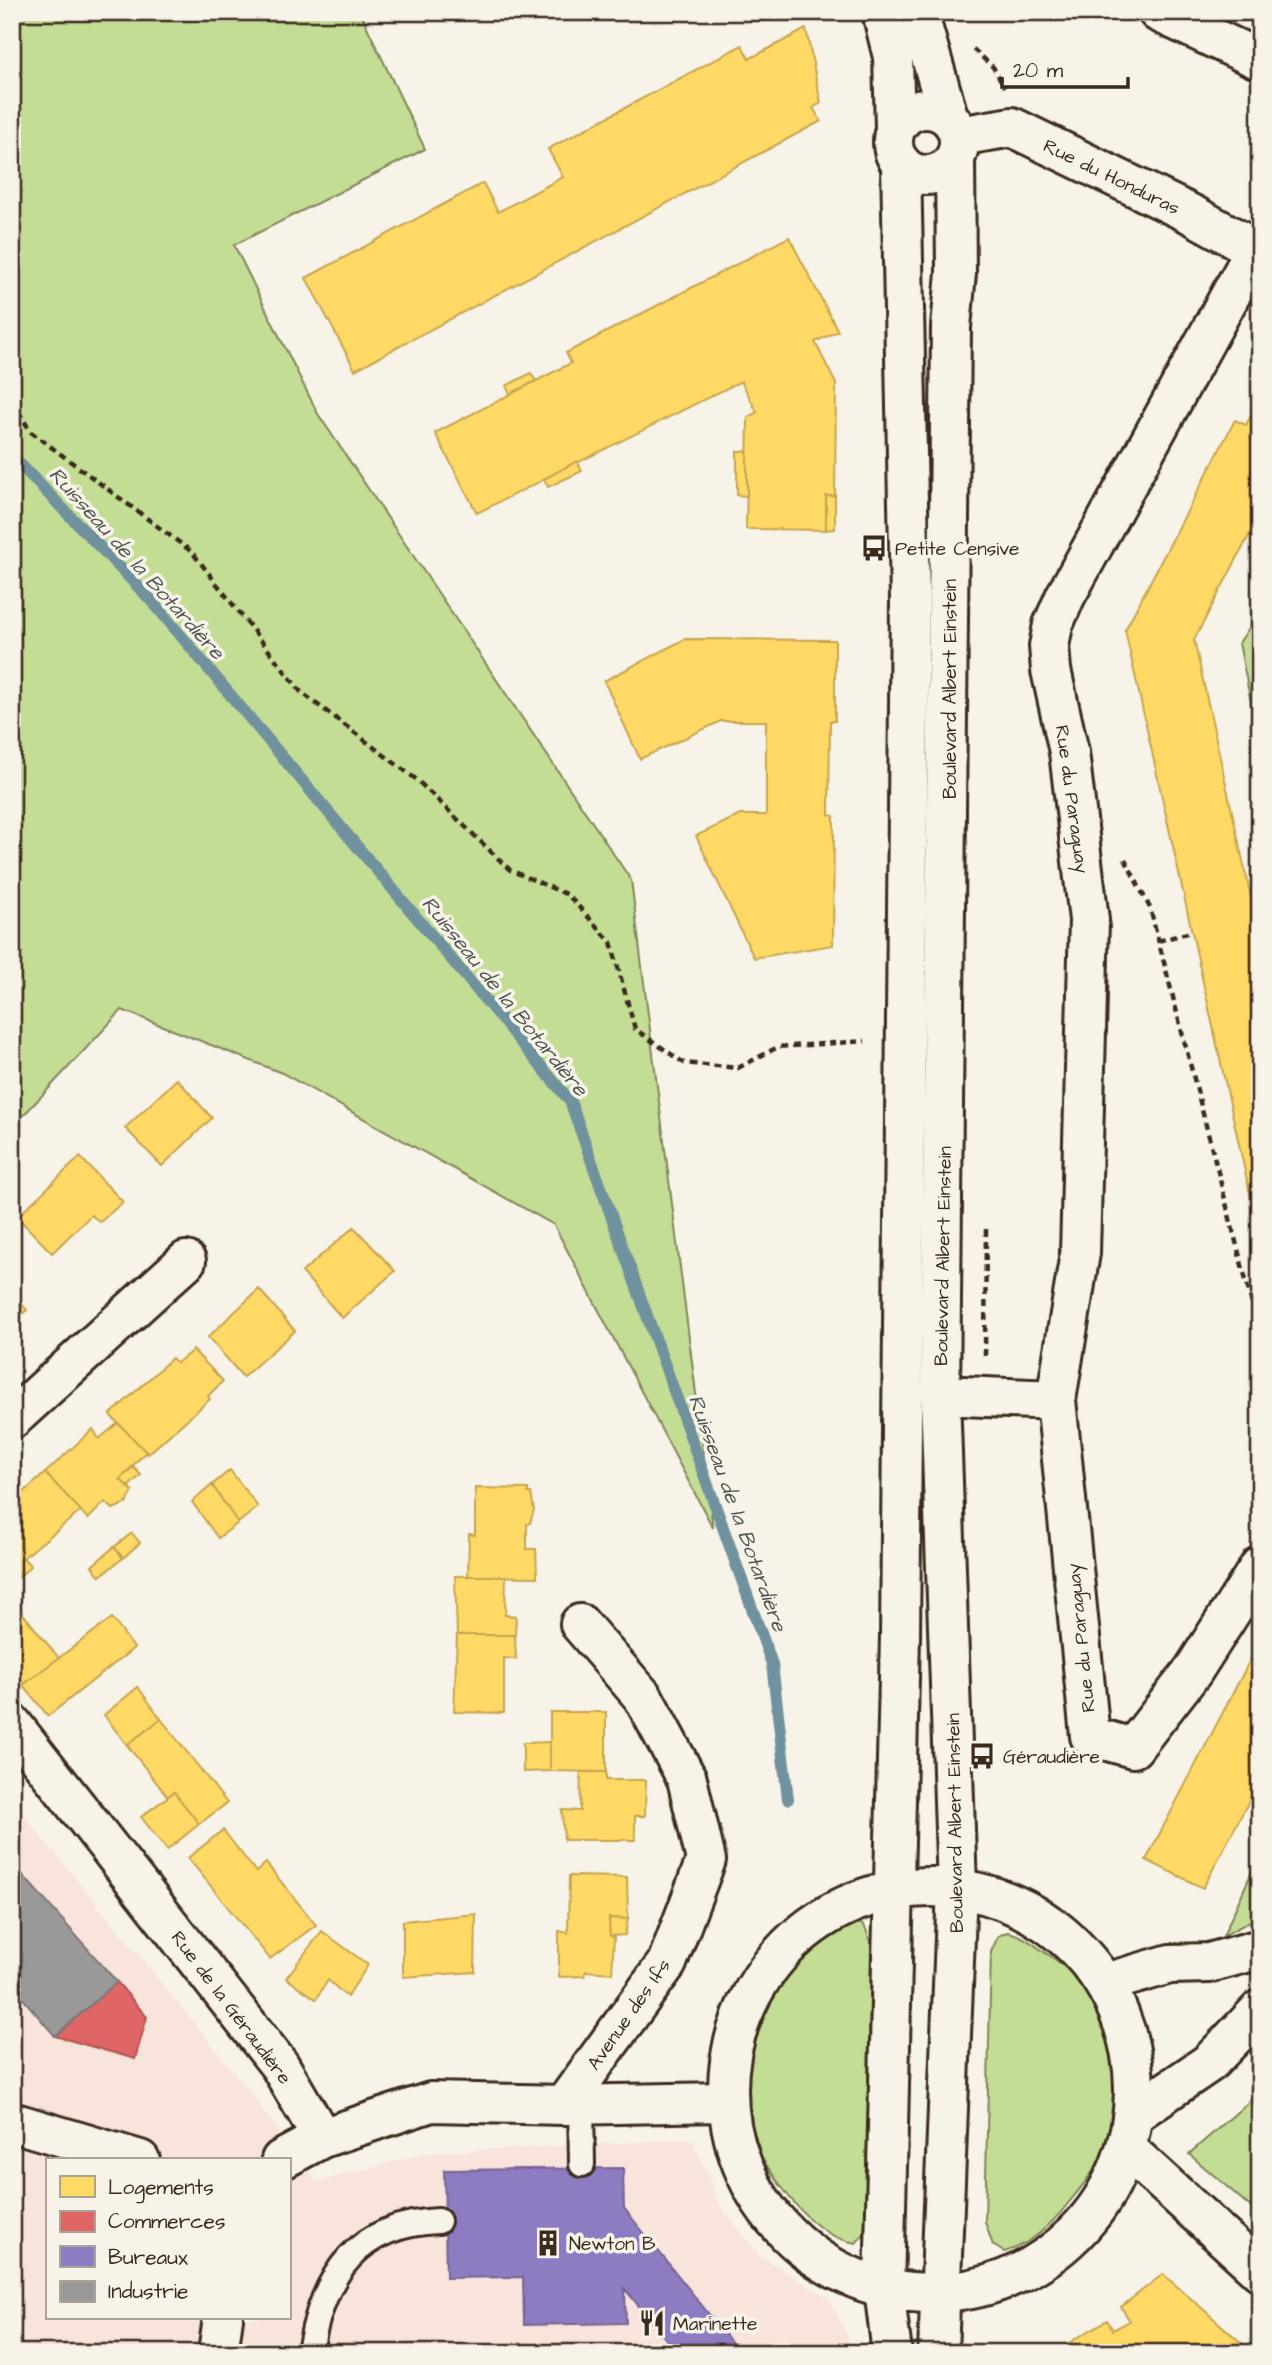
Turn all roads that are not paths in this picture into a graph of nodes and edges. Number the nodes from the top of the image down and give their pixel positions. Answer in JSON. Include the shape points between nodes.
{"nodes":[{"id":1,"x":882,"y":12,"type":"edge"},
{"id":2,"x":918,"y":12,"type":"edge"},
{"id":3,"x":1158,"y":12,"type":"edge"},
{"id":4,"x":1260,"y":60,"type":"edge"},
{"id":5,"x":954,"y":137,"type":"junction"},
{"id":6,"x":898,"y":146,"type":"junction"},
{"id":7,"x":1259,"y":248,"type":"edge"},
{"id":8,"x":186,"y":1261,"type":"dead end"},
{"id":9,"x":940,"y":1395,"type":"junction"},
{"id":10,"x":1056,"y":1400,"type":"junction"},
{"id":11,"x":12,"y":1419,"type":"edge"},
{"id":12,"x":1260,"y":1566,"type":"edge"},
{"id":13,"x":580,"y":1624,"type":"dead end"},
{"id":14,"x":12,"y":1724,"type":"edge"},
{"id":15,"x":957,"y":1888,"type":"junction"},
{"id":16,"x":893,"y":1890,"type":"junction"},
{"id":17,"x":1260,"y":1949,"type":"edge"},
{"id":18,"x":1105,"y":1983,"type":"junction"},
{"id":19,"x":1260,"y":2010,"type":"edge"},
{"id":20,"x":725,"y":2102,"type":"junction"},
{"id":21,"x":572,"y":2105,"type":"junction"},
{"id":22,"x":1134,"y":2114,"type":"junction"},
{"id":23,"x":12,"y":2122,"type":"edge"},
{"id":24,"x":322,"y":2138,"type":"junction"},
{"id":25,"x":1129,"y":2151,"type":"junction"},
{"id":26,"x":133,"y":2158,"type":"edge"},
{"id":27,"x":285,"y":2158,"type":"edge"},
{"id":28,"x":582,"y":2164,"type":"dead end"},
{"id":29,"x":438,"y":2221,"type":"dead end"},
{"id":30,"x":1260,"y":2270,"type":"edge"},
{"id":31,"x":884,"y":2289,"type":"junction"},
{"id":32,"x":938,"y":2294,"type":"junction"},
{"id":33,"x":223,"y":2320,"type":"edge"},
{"id":34,"x":311,"y":2346,"type":"dead end"},
{"id":35,"x":218,"y":2353,"type":"edge"},
{"id":36,"x":892,"y":2353,"type":"edge"},
{"id":37,"x":938,"y":2353,"type":"edge"}],
"edges":[{"from":1,"to":6,"type":"street","name":"Boulevard Albert Einstein","via":[[893,57]]},
{"from":2,"to":5,"type":"street","name":"Boulevard Albert Einstein"},
{"from":3,"to":4,"type":"street"},
{"from":5,"to":6,"type":"street","via":[[936,173],[925,175],[910,171]]},
{"from":5,"to":6,"type":"street","via":[[938,110],[923,109],[911,112]]},
{"from":5,"to":7,"type":"street","name":"Rue du Honduras","via":[[1012,127]]},
{"from":5,"to":9,"type":"street","name":"Boulevard Albert Einstein","via":[[956,273],[951,327]]},
{"from":6,"to":16,"type":"street","name":"Boulevard Albert Einstein","via":[[910,600],[900,1637]]},
{"from":7,"to":10,"type":"street","name":"Rue du Paraguay","via":[[1053,625],[1049,646],[1069,751],[1089,920],[1080,1253]]},
{"from":8,"to":11,"type":"street"},
{"from":9,"to":10,"type":"street"},
{"from":9,"to":15,"type":"street","name":"Boulevard Albert Einstein"},
{"from":10,"to":12,"type":"street","name":"Rue du Paraguay","via":[[1090,1736],[1133,1748],[1193,1671]]},
{"from":13,"to":21,"type":"street","name":"Avenue des Ifs","via":[[643,1697],[687,1779],[706,1860],[667,1963]]},
{"from":14,"to":24,"type":"street","name":"Rue de la Géraudière","via":[[280,2066]]},
{"from":15,"to":16,"type":"street"},
{"from":15,"to":18,"type":"street","via":[[1003,1900],[1046,1923],[1083,1955]]},
{"from":15,"to":32,"type":"street","name":"Boulevard Albert Einstein"},
{"from":16,"to":20,"type":"street","via":[[839,1907],[776,1957],[741,2012]]},
{"from":16,"to":31,"type":"street","name":"Boulevard Albert Einstein"},
{"from":17,"to":18,"type":"street","via":[[1209,1963],[1170,1964]]},
{"from":18,"to":22,"type":"street","via":[[1123,2021],[1132,2056]]},
{"from":19,"to":22,"type":"street","via":[[1209,2063]]},
{"from":20,"to":21,"type":"street"},
{"from":20,"to":31,"type":"street","via":[[734,2142],[757,2192],[792,2239],[836,2271]]},
{"from":21,"to":24,"type":"street","via":[[431,2102]]},
{"from":21,"to":28,"type":"lane"},
{"from":22,"to":25,"type":"street"},
{"from":23,"to":26,"type":"street"},
{"from":24,"to":27,"type":"street"},
{"from":25,"to":30,"type":"street"},
{"from":25,"to":32,"type":"street","via":[[1105,2198],[1067,2243],[1010,2278]]},
{"from":29,"to":34,"type":"lane","via":[[393,2230],[356,2251],[339,2267],[317,2311]]},
{"from":31,"to":32,"type":"street"},
{"from":31,"to":36,"type":"street","name":"Boulevard Albert Einstein"},
{"from":32,"to":37,"type":"street","name":"Boulevard Albert Einstein"},
{"from":33,"to":35,"type":"street"}]}
